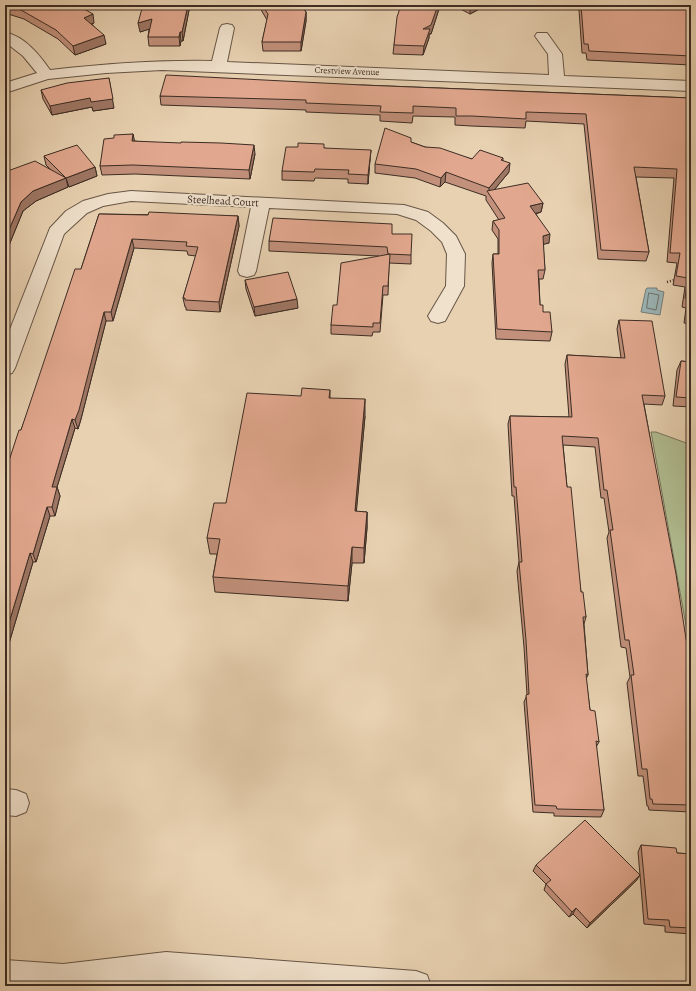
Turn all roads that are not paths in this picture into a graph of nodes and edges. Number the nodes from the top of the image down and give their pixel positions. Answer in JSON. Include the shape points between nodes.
{"nodes":[{"id":1,"x":228,"y":28,"type":"dead end"},
{"id":2,"x":5,"y":36,"type":"edge"},
{"id":3,"x":542,"y":36,"type":"dead end"},
{"id":4,"x":218,"y":66,"type":"junction"},
{"id":5,"x":46,"y":75,"type":"junction"},
{"id":6,"x":557,"y":80,"type":"junction"},
{"id":7,"x":691,"y":86,"type":"edge"},
{"id":8,"x":5,"y":88,"type":"edge"},
{"id":9,"x":261,"y":203,"type":"junction"},
{"id":10,"x":247,"y":271,"type":"dead end"},
{"id":11,"x":438,"y":316,"type":"dead end"},
{"id":12,"x":6,"y":365,"type":"edge"},
{"id":13,"x":5,"y":975,"type":"edge"},
{"id":14,"x":74,"y":983,"type":"edge"},
{"id":15,"x":416,"y":986,"type":"edge"}],
"edges":[{"from":1,"to":4,"type":"street"},
{"from":2,"to":5,"type":"street","via":[[31,54]]},
{"from":3,"to":6,"type":"street","via":[[555,54]]},
{"from":4,"to":5,"type":"street","name":"Crestview Avenue","via":[[162,65]]},
{"from":4,"to":6,"type":"street","name":"Crestview Avenue"},
{"from":5,"to":8,"type":"street","name":"Crestview Avenue"},
{"from":6,"to":7,"type":"street","name":"Crestview Avenue"},
{"from":9,"to":10,"type":"street"},
{"from":9,"to":11,"type":"street","name":"Steelhead Court","via":[[398,209],[422,216],[450,240],[456,254],[455,286]]},
{"from":9,"to":12,"type":"street","name":"Steelhead Court","via":[[131,196],[107,199],[84,206],[68,218],[56,232]]},
{"from":13,"to":14,"type":"street"},
{"from":14,"to":15,"type":"street","via":[[166,967]]}]}
